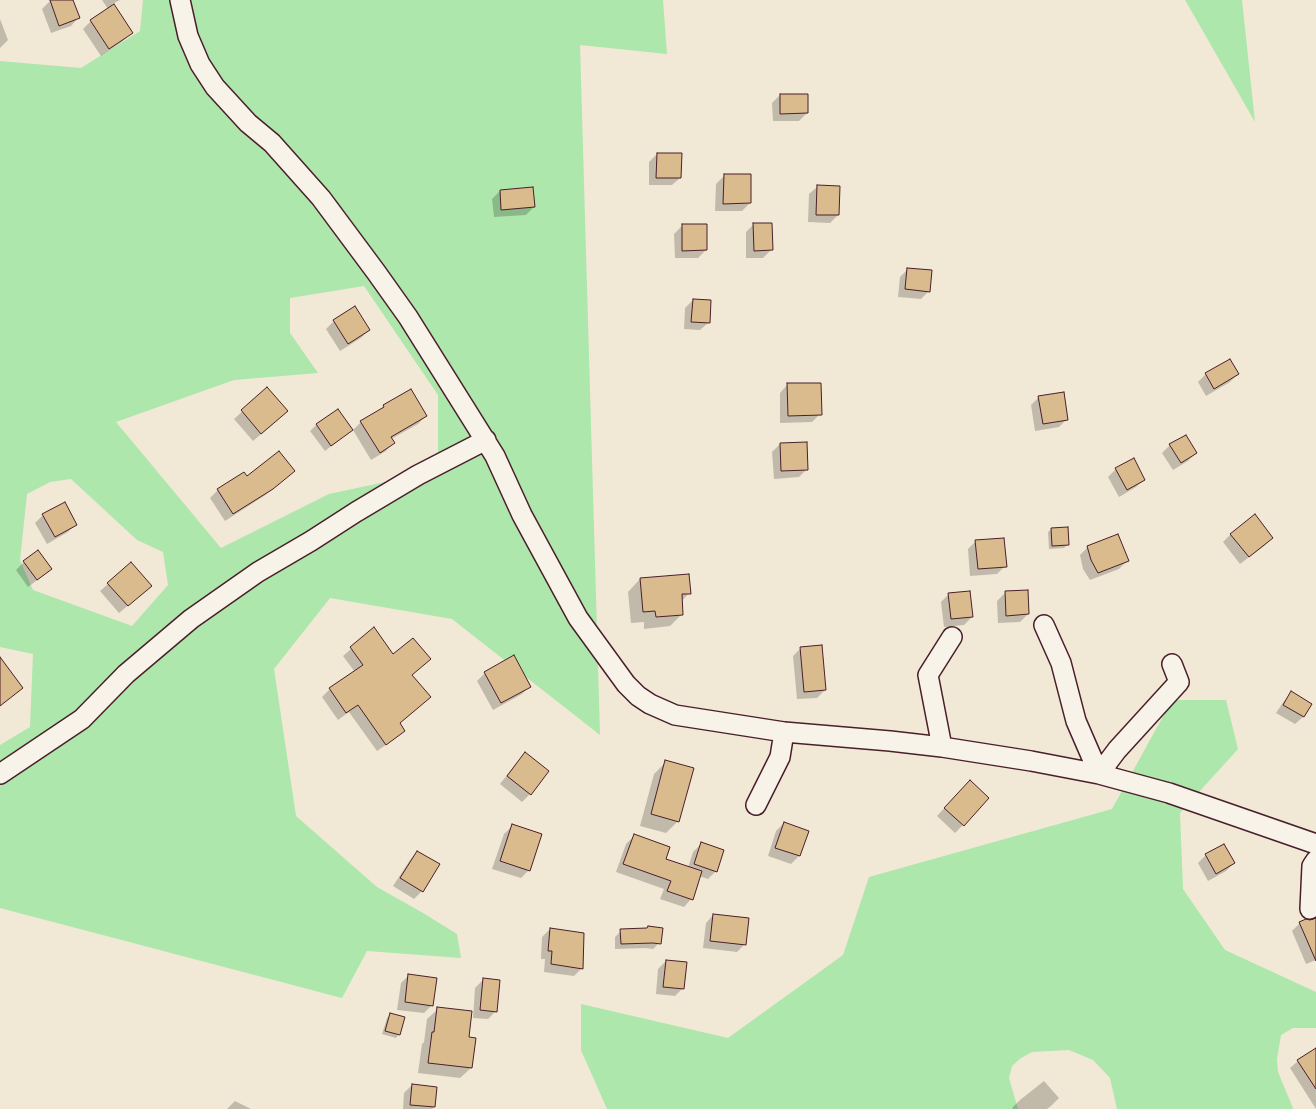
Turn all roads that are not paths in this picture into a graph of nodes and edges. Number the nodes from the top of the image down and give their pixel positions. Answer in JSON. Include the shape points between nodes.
{"nodes":[{"id":1,"x":180,"y":0,"type":"edge"},
{"id":2,"x":486,"y":440,"type":"junction"},
{"id":3,"x":1044,"y":625,"type":"dead end"},
{"id":4,"x":952,"y":637,"type":"dead end"},
{"id":5,"x":1172,"y":664,"type":"dead end"},
{"id":6,"x":784,"y":732,"type":"junction"},
{"id":7,"x":942,"y":747,"type":"junction"},
{"id":8,"x":0,"y":774,"type":"edge"},
{"id":9,"x":1099,"y":774,"type":"junction"},
{"id":10,"x":756,"y":805,"type":"dead end"},
{"id":11,"x":1316,"y":844,"type":"edge"},
{"id":12,"x":1316,"y":860,"type":"edge"},
{"id":13,"x":1310,"y":909,"type":"dead end"}],
"edges":[{"from":1,"to":2,"type":"street","via":[[188,36],[215,88],[272,143],[320,198],[408,317]]},
{"from":2,"to":6,"type":"street","via":[[578,618],[638,696],[675,715]]},
{"from":2,"to":8,"type":"street","via":[[418,475],[258,572],[183,625],[126,674],[82,719]]},
{"from":3,"to":9,"type":"street","via":[[1061,663],[1076,721]]},
{"from":4,"to":7,"type":"street","via":[[928,675]]},
{"from":5,"to":9,"type":"street","via":[[1179,682]]},
{"from":6,"to":7,"type":"street"},
{"from":6,"to":10,"type":"street","via":[[780,757]]},
{"from":7,"to":9,"type":"street"},
{"from":9,"to":11,"type":"street","via":[[1192,801]]},
{"from":12,"to":13,"type":"street","via":[[1312,866]]}]}
